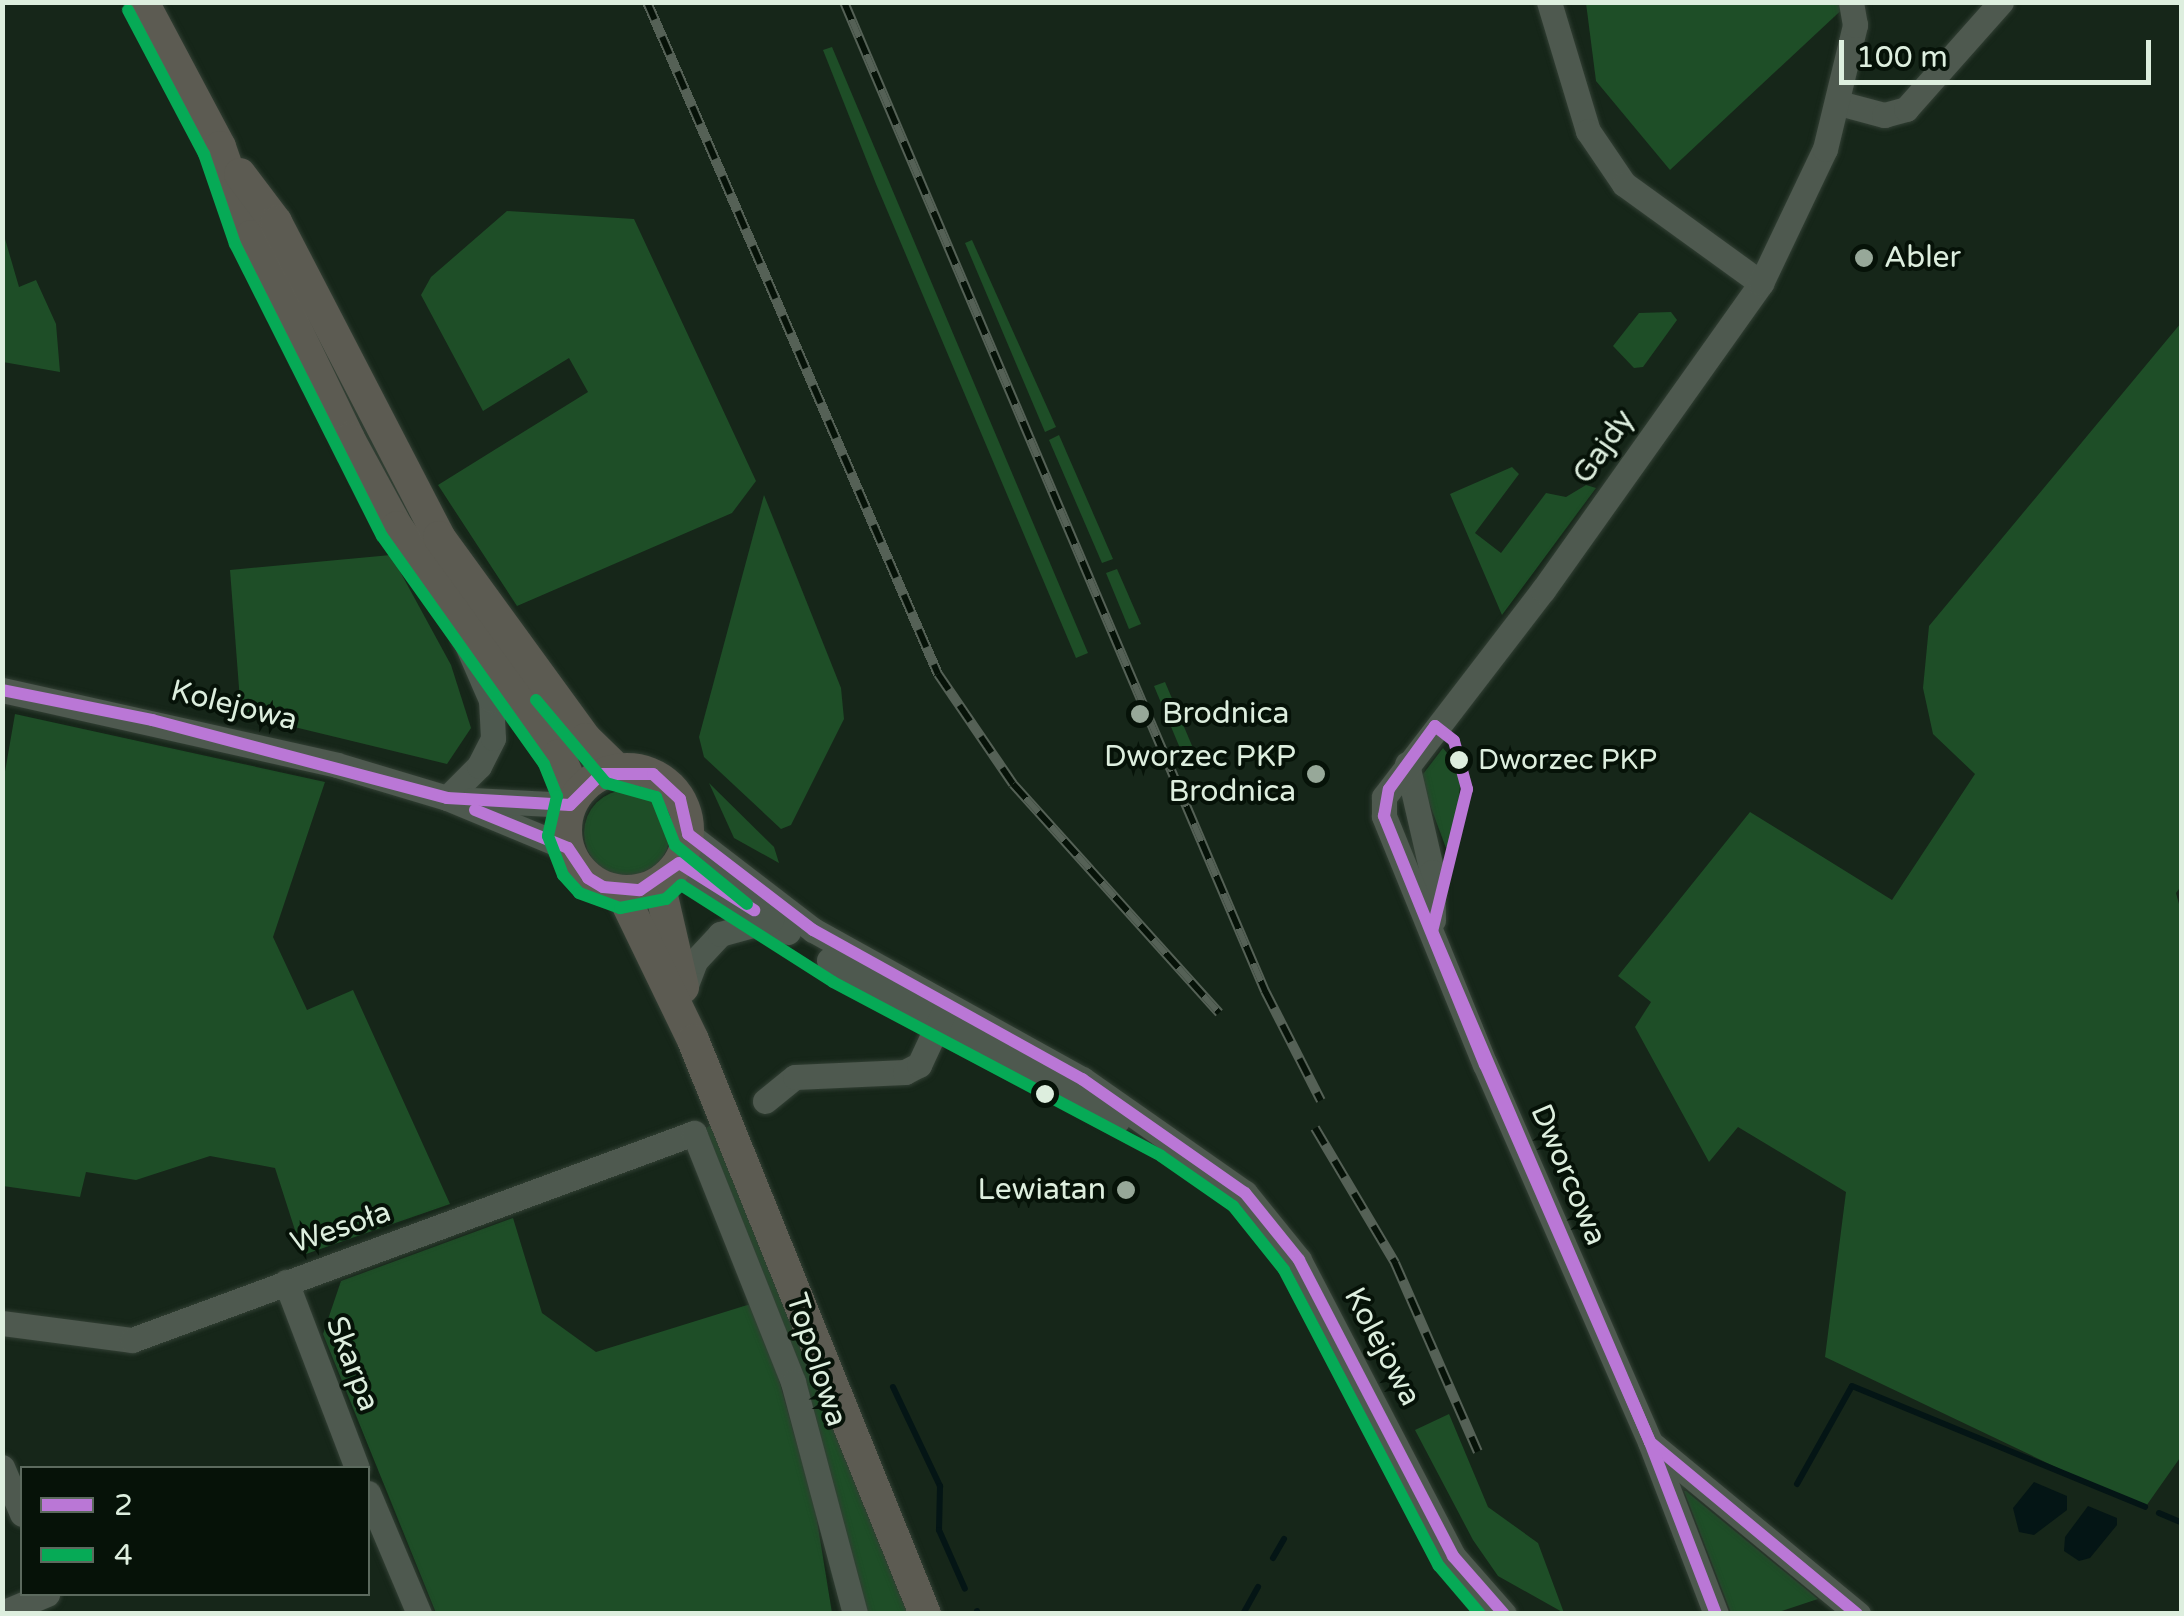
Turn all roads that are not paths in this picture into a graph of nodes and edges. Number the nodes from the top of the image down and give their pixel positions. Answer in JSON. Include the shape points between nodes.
{"nodes":[{"id":1,"x":142,"y":2,"type":"edge"},
{"id":2,"x":1549,"y":2,"type":"edge"},
{"id":3,"x":2001,"y":2,"type":"edge"},
{"id":4,"x":1856,"y":4,"type":"edge"},
{"id":5,"x":1839,"y":103,"type":"junction"},
{"id":6,"x":220,"y":147,"type":"junction"},
{"id":7,"x":1761,"y":283,"type":"junction"},
{"id":8,"x":448,"y":601,"type":"junction"},
{"id":9,"x":2,"y":690,"type":"edge"},
{"id":10,"x":1406,"y":764,"type":"joint"},
{"id":11,"x":617,"y":769,"type":"junction"},
{"id":12,"x":447,"y":798,"type":"junction"},
{"id":13,"x":573,"y":800,"type":"junction"},
{"id":14,"x":568,"y":848,"type":"junction"},
{"id":15,"x":675,"y":860,"type":"junction"},
{"id":16,"x":621,"y":892,"type":"junction"},
{"id":17,"x":771,"y":920,"type":"junction"},
{"id":18,"x":684,"y":990,"type":"junction"},
{"id":19,"x":944,"y":1011,"type":"junction"},
{"id":20,"x":692,"y":1040,"type":"junction"},
{"id":21,"x":764,"y":1101,"type":"dead end"},
{"id":22,"x":694,"y":1133,"type":"joint"},
{"id":23,"x":286,"y":1282,"type":"junction"},
{"id":24,"x":2,"y":1323,"type":"edge"},
{"id":25,"x":1650,"y":1442,"type":"junction"},
{"id":26,"x":2,"y":1466,"type":"edge"},
{"id":27,"x":354,"y":1466,"type":"edge"},
{"id":28,"x":370,"y":1499,"type":"edge"},
{"id":29,"x":20,"y":1509,"type":"edge"},
{"id":30,"x":42,"y":1596,"type":"edge"},
{"id":31,"x":2,"y":1613,"type":"edge"},
{"id":32,"x":419,"y":1614,"type":"edge"},
{"id":33,"x":854,"y":1614,"type":"edge"},
{"id":34,"x":925,"y":1614,"type":"edge"},
{"id":35,"x":1504,"y":1614,"type":"edge"},
{"id":36,"x":1716,"y":1614,"type":"edge"},
{"id":37,"x":1858,"y":1614,"type":"edge"}],
"edges":[{"from":1,"to":6,"type":"main road"},
{"from":2,"to":7,"type":"street","via":[[1588,131],[1624,184]]},
{"from":3,"to":5,"type":"street","via":[[1906,109],[1884,115]]},
{"from":4,"to":5,"type":"street","name":"Gajdy"},
{"from":5,"to":7,"type":"street","name":"Gajdy","via":[[1825,149]]},
{"from":6,"to":8,"type":"main road","via":[[251,236],[348,440]]},
{"from":6,"to":11,"type":"main road","via":[[276,222],[439,537],[586,738]]},
{"from":7,"to":10,"type":"street","name":"Gajdy","via":[[1543,590]]},
{"from":8,"to":12,"type":"street","via":[[494,720],[488,754]]},
{"from":8,"to":13,"type":"main road","via":[[559,755]]},
{"from":9,"to":12,"type":"street","name":"Kolejowa","via":[[152,720]]},
{"from":10,"to":25,"type":"street","name":"Dworcowa","via":[[1432,872],[1432,930]]},
{"from":11,"to":13,"type":"main road"},
{"from":11,"to":15,"type":"main road","via":[[653,774],[680,798]]},
{"from":12,"to":13,"type":"street","name":"Kolejowa"},
{"from":12,"to":14,"type":"street","name":"Kolejowa"},
{"from":13,"to":14,"type":"main road"},
{"from":14,"to":16,"type":"main road","via":[[588,878]]},
{"from":15,"to":16,"type":"main road"},
{"from":15,"to":17,"type":"street","name":"Kolejowa"},
{"from":15,"to":18,"type":"main road"},
{"from":15,"to":19,"type":"street","name":"Kolejowa","via":[[813,930]]},
{"from":16,"to":20,"type":"main road"},
{"from":17,"to":18,"type":"street","via":[[720,934],[695,961]]},
{"from":17,"to":19,"type":"street","name":"Kolejowa"},
{"from":18,"to":20,"type":"main road"},
{"from":19,"to":21,"type":"street","via":[[918,1065],[905,1072],[795,1078]]},
{"from":19,"to":35,"type":"street","name":"Kolejowa","via":[[1169,1140],[1270,1218],[1299,1260],[1453,1556]]},
{"from":20,"to":34,"type":"main road"},
{"from":22,"to":23,"type":"street","name":"Wesoła"},
{"from":22,"to":33,"type":"street","name":"Topolowa","via":[[794,1382]]},
{"from":23,"to":24,"type":"street","name":"Wesoła","via":[[132,1340]]},
{"from":23,"to":27,"type":"street","name":"Skarpa"},
{"from":25,"to":36,"type":"street","name":"Dworcowa"},
{"from":25,"to":37,"type":"street","name":"Dworcowa"},
{"from":26,"to":29,"type":"street"},
{"from":28,"to":32,"type":"street"},
{"from":30,"to":31,"type":"street"}]}
